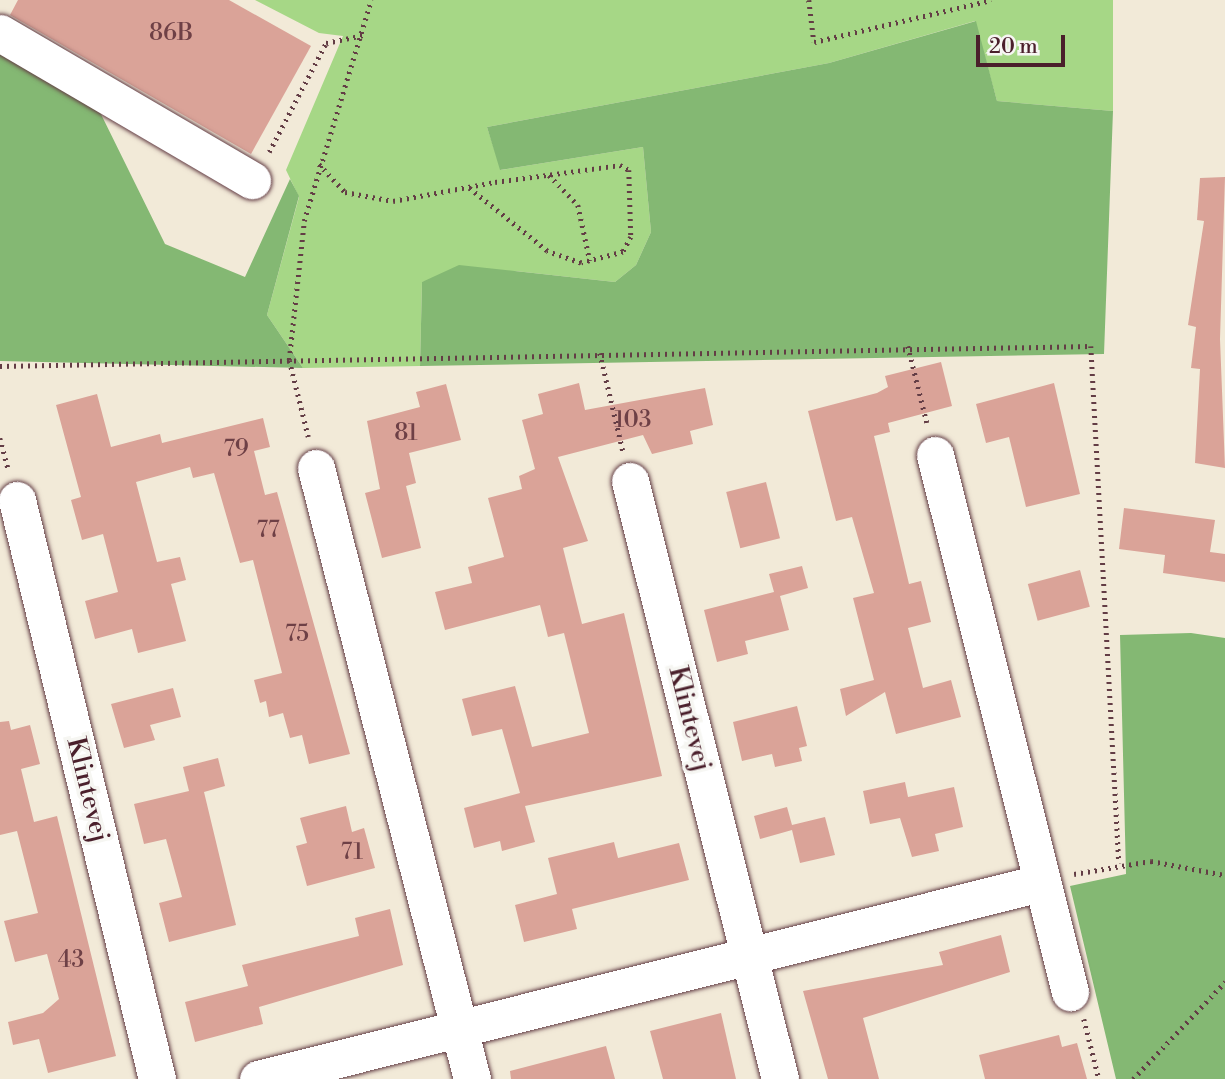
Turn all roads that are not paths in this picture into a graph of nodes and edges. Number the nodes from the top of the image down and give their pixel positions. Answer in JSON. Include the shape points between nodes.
{"nodes":[{"id":1,"x":0,"y":33,"type":"edge"},
{"id":2,"x":252,"y":180,"type":"road end"},
{"id":3,"x":935,"y":455,"type":"road end"},
{"id":4,"x":316,"y":468,"type":"road end"},
{"id":5,"x":629,"y":481,"type":"road end"},
{"id":6,"x":17,"y":500,"type":"dead end"},
{"id":7,"x":1040,"y":883,"type":"junction"},
{"id":8,"x":749,"y":956,"type":"junction"},
{"id":9,"x":1070,"y":992,"type":"road end"},
{"id":10,"x":460,"y":1028,"type":"junction"},
{"id":11,"x":157,"y":1079,"type":"edge"},
{"id":12,"x":258,"y":1079,"type":"edge"},
{"id":13,"x":472,"y":1079,"type":"edge"},
{"id":14,"x":780,"y":1079,"type":"edge"}],
"edges":[{"from":1,"to":2,"type":"street"},
{"from":3,"to":7,"type":"street"},
{"from":4,"to":10,"type":"street"},
{"from":5,"to":8,"type":"street","name":"Klintevej"},
{"from":6,"to":11,"type":"street","name":"Klintevej"},
{"from":7,"to":8,"type":"street"},
{"from":7,"to":9,"type":"street"},
{"from":8,"to":10,"type":"street"},
{"from":8,"to":14,"type":"street","name":"Klintevej"},
{"from":10,"to":12,"type":"street"},
{"from":10,"to":13,"type":"street"}]}
